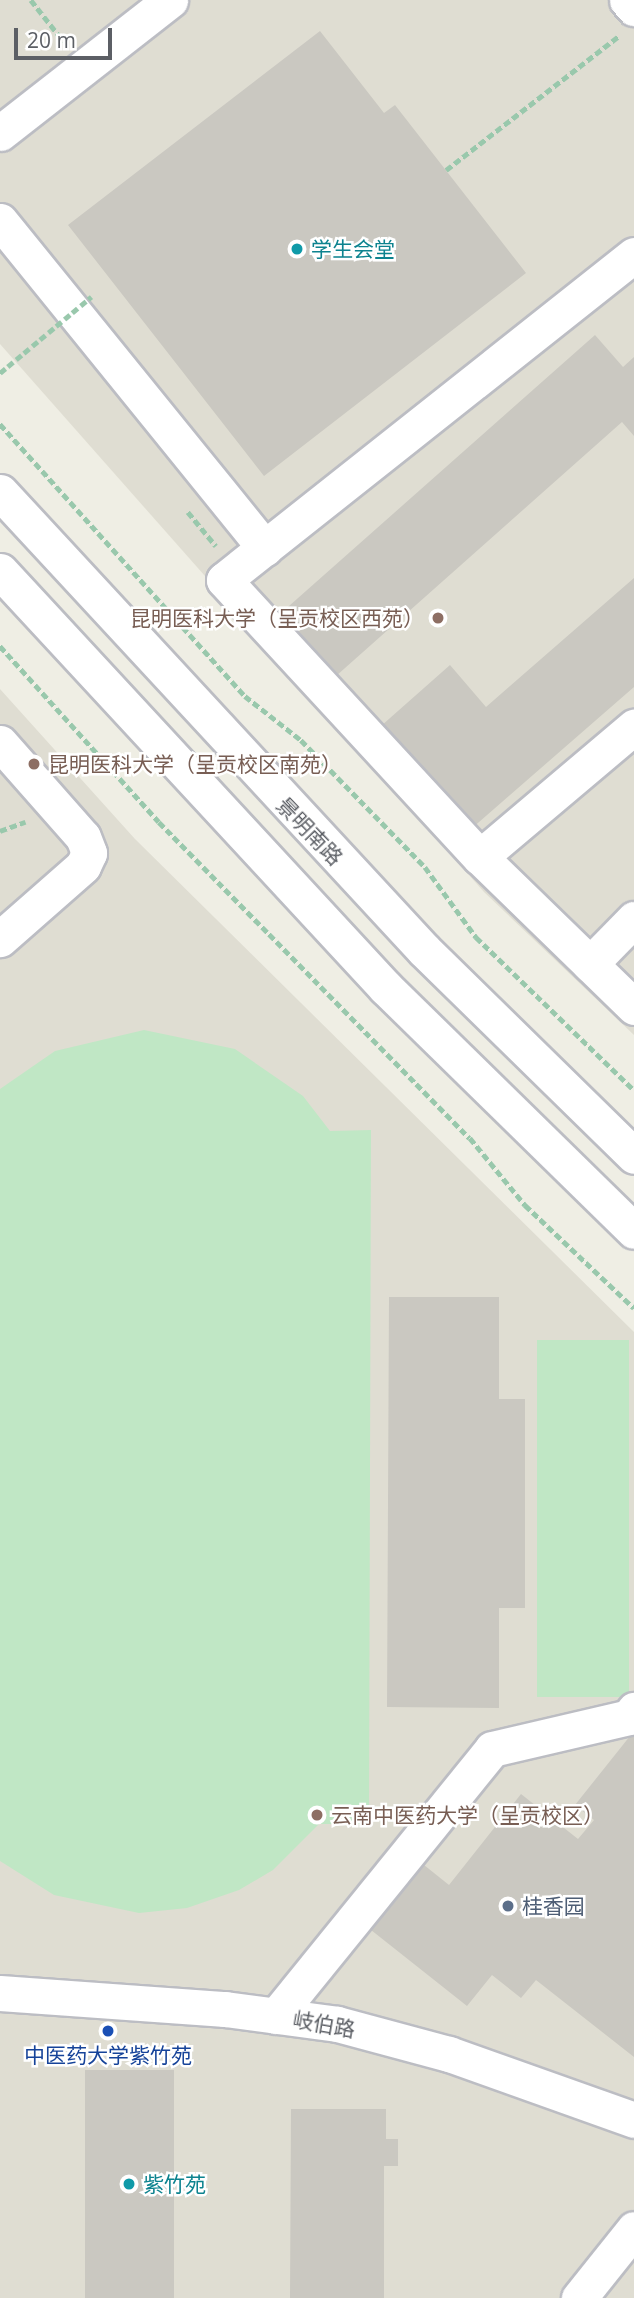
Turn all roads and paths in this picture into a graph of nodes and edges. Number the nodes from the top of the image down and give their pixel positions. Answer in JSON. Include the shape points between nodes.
{"nodes":[{"id":1,"x":31,"y":0,"type":"edge"},
{"id":2,"x":170,"y":0,"type":"edge"},
{"id":3,"x":628,"y":14,"type":"edge"},
{"id":4,"x":84,"y":67,"type":"junction"},
{"id":5,"x":0,"y":133,"type":"edge"},
{"id":6,"x":446,"y":170,"type":"dead end"},
{"id":7,"x":0,"y":222,"type":"edge"},
{"id":8,"x":632,"y":261,"type":"edge"},
{"id":9,"x":91,"y":297,"type":"dead end"},
{"id":10,"x":0,"y":373,"type":"edge"},
{"id":11,"x":0,"y":424,"type":"edge"},
{"id":12,"x":0,"y":492,"type":"edge"},
{"id":13,"x":265,"y":548,"type":"junction"},
{"id":14,"x":0,"y":571,"type":"edge"},
{"id":15,"x":0,"y":646,"type":"edge"},
{"id":16,"x":634,"y":727,"type":"edge"},
{"id":17,"x":0,"y":743,"type":"edge"},
{"id":18,"x":480,"y":857,"type":"junction"},
{"id":19,"x":634,"y":919,"type":"edge"},
{"id":20,"x":0,"y":939,"type":"edge"},
{"id":21,"x":590,"y":964,"type":"junction"},
{"id":22,"x":634,"y":1007,"type":"edge"},
{"id":23,"x":634,"y":1090,"type":"edge"},
{"id":24,"x":634,"y":1156,"type":"edge"},
{"id":25,"x":634,"y":1231,"type":"edge"},
{"id":26,"x":634,"y":1308,"type":"edge"},
{"id":27,"x":634,"y":1710,"type":"edge"},
{"id":28,"x":0,"y":1993,"type":"edge"},
{"id":29,"x":276,"y":2016,"type":"junction"},
{"id":30,"x":634,"y":2120,"type":"edge"},
{"id":31,"x":634,"y":2229,"type":"edge"},
{"id":32,"x":579,"y":2298,"type":"edge"}],
"edges":[{"from":1,"to":4,"type":"path"},
{"from":2,"to":4,"type":"street"},
{"from":3,"to":6,"type":"path"},
{"from":4,"to":5,"type":"street"},
{"from":7,"to":13,"type":"street"},
{"from":8,"to":13,"type":"street"},
{"from":9,"to":10,"type":"path","bridge":true},
{"from":11,"to":23,"type":"path","via":[[245,696],[301,740],[425,867],[476,937]]},
{"from":12,"to":24,"type":"street","name":"景明南路","via":[[414,940]]},
{"from":13,"to":18,"type":"street","via":[[224,580]]},
{"from":14,"to":25,"type":"street","via":[[367,968]]},
{"from":15,"to":26,"type":"path","via":[[159,822],[470,1138],[525,1205]]},
{"from":16,"to":18,"type":"street"},
{"from":17,"to":20,"type":"street","via":[[83,837],[89,853],[83,866]]},
{"from":18,"to":21,"type":"street"},
{"from":19,"to":21,"type":"street"},
{"from":21,"to":22,"type":"street"},
{"from":27,"to":29,"type":"street","via":[[492,1749]]},
{"from":28,"to":29,"type":"street","name":"岐伯路"},
{"from":29,"to":30,"type":"street","name":"岐伯路","via":[[449,2054]]},
{"from":31,"to":32,"type":"street"}]}
